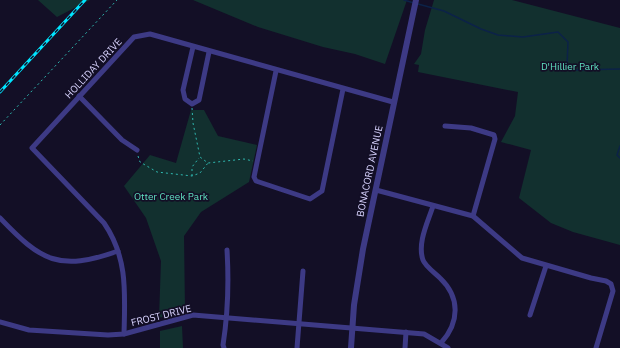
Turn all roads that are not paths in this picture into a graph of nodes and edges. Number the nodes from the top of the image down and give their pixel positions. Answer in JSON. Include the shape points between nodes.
{"nodes":[{"id":1,"x":416,"y":0,"type":"edge"},
{"id":2,"x":193,"y":47,"type":"junction"},
{"id":3,"x":209,"y":52,"type":"junction"},
{"id":4,"x":276,"y":71,"type":"junction"},
{"id":5,"x":343,"y":89,"type":"junction"},
{"id":6,"x":79,"y":96,"type":"junction"},
{"id":7,"x":393,"y":102,"type":"junction"},
{"id":8,"x":445,"y":126,"type":"dead end"},
{"id":9,"x":137,"y":150,"type":"road end"},
{"id":10,"x":376,"y":190,"type":"junction"},
{"id":11,"x":433,"y":206,"type":"junction"},
{"id":12,"x":473,"y":216,"type":"junction"},
{"id":13,"x":0,"y":218,"type":"edge"},
{"id":14,"x":118,"y":250,"type":"junction"},
{"id":15,"x":227,"y":250,"type":"dead end"},
{"id":16,"x":546,"y":266,"type":"junction"},
{"id":17,"x":303,"y":271,"type":"dead end"},
{"id":18,"x":530,"y":315,"type":"dead end"},
{"id":19,"x":227,"y":316,"type":"junction"},
{"id":20,"x":0,"y":322,"type":"edge"},
{"id":21,"x":299,"y":323,"type":"junction"},
{"id":22,"x":352,"y":327,"type":"junction"},
{"id":23,"x":406,"y":332,"type":"junction"},
{"id":24,"x":124,"y":334,"type":"junction"},
{"id":25,"x":442,"y":343,"type":"junction"},
{"id":26,"x":224,"y":348,"type":"edge"},
{"id":27,"x":297,"y":348,"type":"edge"},
{"id":28,"x":351,"y":348,"type":"edge"},
{"id":29,"x":405,"y":348,"type":"edge"},
{"id":30,"x":448,"y":348,"type":"edge"},
{"id":31,"x":596,"y":348,"type":"edge"}],
"edges":[{"from":1,"to":7,"type":"street","name":"BONACORD AVENUE"},
{"from":2,"to":3,"type":"street","name":"HOLLIDAY DRIVE"},
{"from":2,"to":3,"type":"street","via":[[183,90],[185,99],[192,104],[199,100]]},
{"from":2,"to":6,"type":"street","name":"HOLLIDAY DRIVE","via":[[150,34],[134,37]]},
{"from":3,"to":4,"type":"street","name":"HOLLIDAY DRIVE"},
{"from":4,"to":5,"type":"street","name":"HOLLIDAY DRIVE"},
{"from":4,"to":5,"type":"street","via":[[254,176],[256,181],[310,199],[322,191]]},
{"from":5,"to":7,"type":"street","name":"HOLLIDAY DRIVE"},
{"from":6,"to":9,"type":"street","via":[[122,140]]},
{"from":6,"to":14,"type":"street","name":"HOLLIDAY DRIVE","via":[[32,148],[104,223]]},
{"from":7,"to":10,"type":"street","name":"BONACORD AVENUE"},
{"from":8,"to":12,"type":"street","via":[[472,128],[494,135]]},
{"from":10,"to":11,"type":"street"},
{"from":10,"to":22,"type":"street","name":"BONACORD AVENUE"},
{"from":11,"to":12,"type":"street"},
{"from":11,"to":25,"type":"street","via":[[422,239],[423,261],[448,285],[457,311],[454,323]]},
{"from":12,"to":16,"type":"street","via":[[522,258]]},
{"from":13,"to":14,"type":"street","via":[[32,249],[57,260],[78,262]]},
{"from":14,"to":24,"type":"street","name":"HOLLIDAY DRIVE","via":[[123,269]]},
{"from":15,"to":19,"type":"street"},
{"from":16,"to":18,"type":"street"},
{"from":16,"to":31,"type":"street","via":[[611,284],[613,291]]},
{"from":17,"to":21,"type":"street"},
{"from":19,"to":21,"type":"street","name":"FROST DRIVE"},
{"from":19,"to":24,"type":"street","name":"FROST DRIVE","via":[[193,315]]},
{"from":19,"to":26,"type":"street"},
{"from":20,"to":24,"type":"street","name":"FROST DRIVE","via":[[29,330]]},
{"from":21,"to":22,"type":"street","name":"FROST DRIVE"},
{"from":21,"to":27,"type":"street"},
{"from":22,"to":23,"type":"street","name":"FROST DRIVE"},
{"from":22,"to":28,"type":"street","name":"BONACORD AVENUE"},
{"from":23,"to":25,"type":"street","name":"FROST DRIVE","via":[[424,334]]},
{"from":23,"to":29,"type":"street"},
{"from":25,"to":30,"type":"street","name":"FROST DRIVE"}]}
